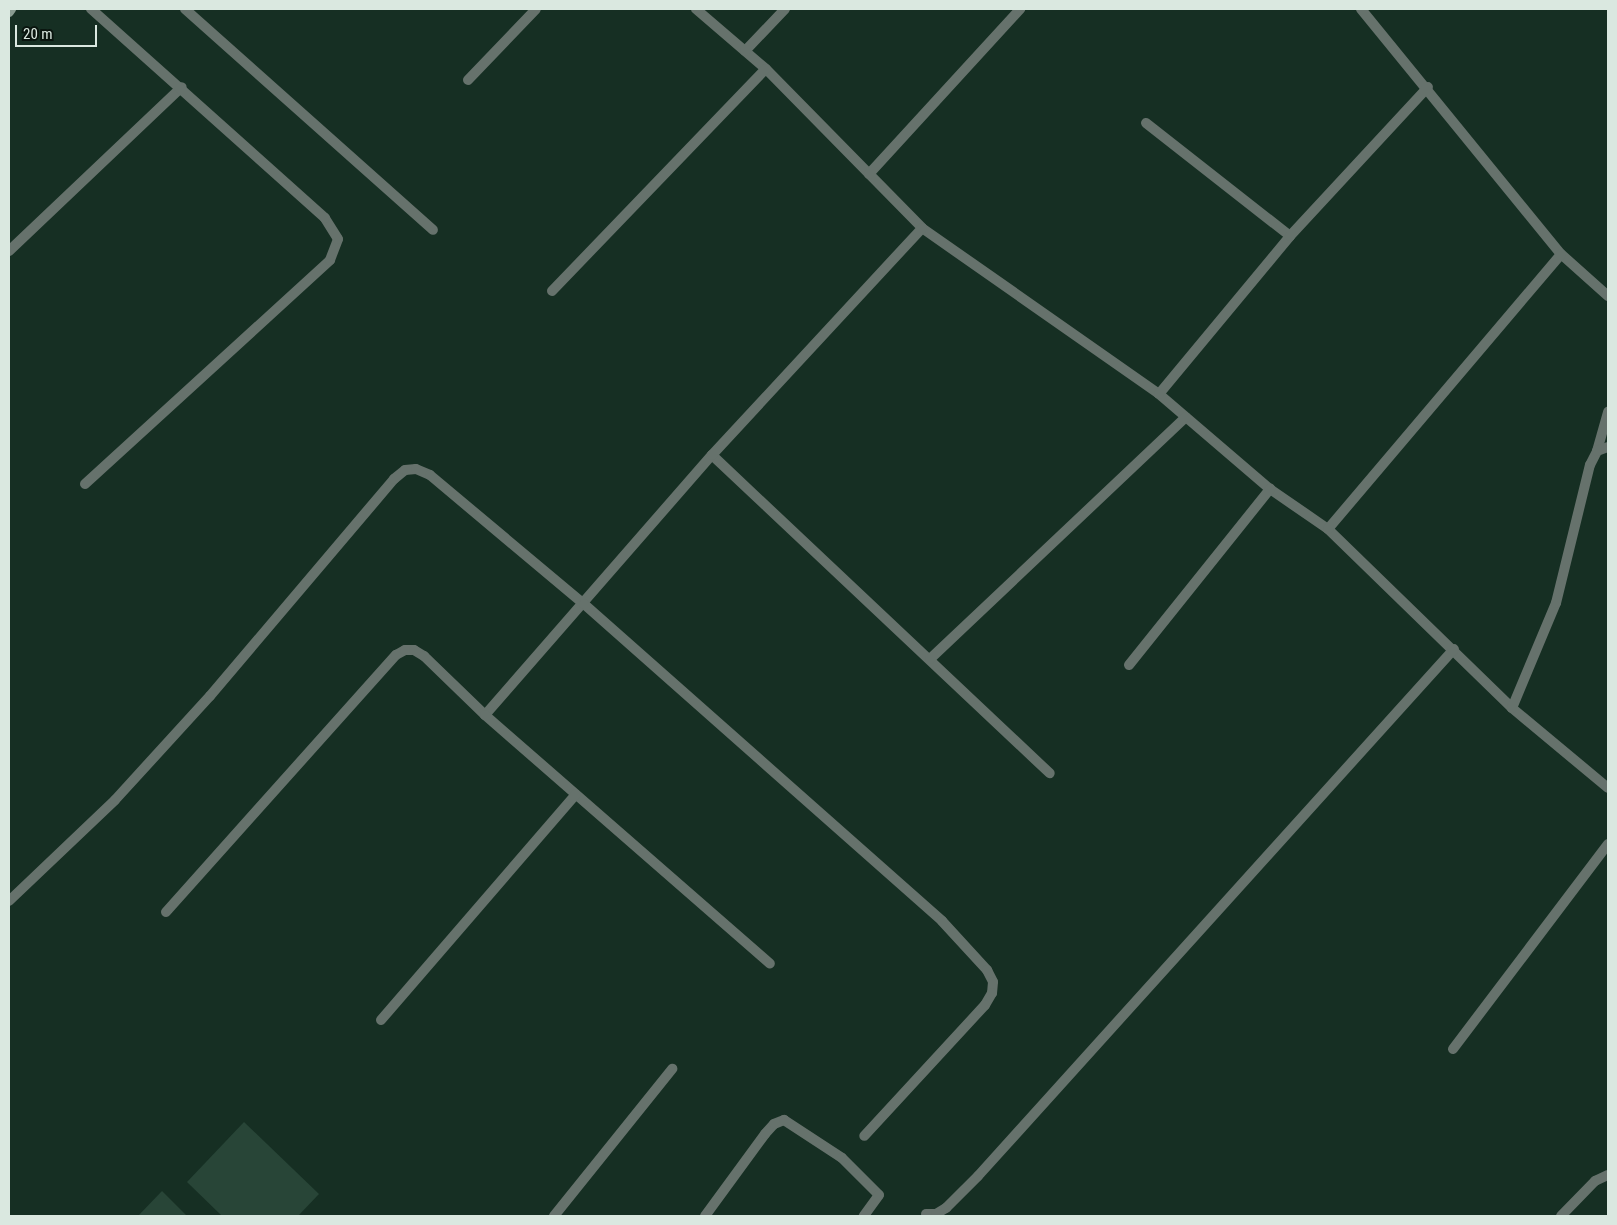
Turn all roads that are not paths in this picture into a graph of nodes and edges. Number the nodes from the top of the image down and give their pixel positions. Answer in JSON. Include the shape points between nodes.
{"nodes":[{"id":1,"x":91,"y":9,"type":"edge"},
{"id":2,"x":185,"y":9,"type":"edge"},
{"id":3,"x":536,"y":9,"type":"edge"},
{"id":4,"x":696,"y":9,"type":"edge"},
{"id":5,"x":785,"y":9,"type":"edge"},
{"id":6,"x":1020,"y":9,"type":"edge"},
{"id":7,"x":1361,"y":9,"type":"edge"},
{"id":8,"x":745,"y":51,"type":"junction"},
{"id":9,"x":766,"y":69,"type":"junction"},
{"id":10,"x":468,"y":80,"type":"dead end"},
{"id":11,"x":182,"y":87,"type":"junction"},
{"id":12,"x":1428,"y":87,"type":"junction"},
{"id":13,"x":1146,"y":123,"type":"dead end"},
{"id":14,"x":869,"y":174,"type":"junction"},
{"id":15,"x":922,"y":228,"type":"junction"},
{"id":16,"x":432,"y":230,"type":"dead end"},
{"id":17,"x":1290,"y":236,"type":"junction"},
{"id":18,"x":9,"y":251,"type":"edge"},
{"id":19,"x":1561,"y":254,"type":"junction"},
{"id":20,"x":552,"y":291,"type":"dead end"},
{"id":21,"x":1608,"y":296,"type":"edge"},
{"id":22,"x":1159,"y":394,"type":"junction"},
{"id":23,"x":1608,"y":412,"type":"edge"},
{"id":24,"x":1186,"y":417,"type":"junction"},
{"id":25,"x":1608,"y":447,"type":"edge"},
{"id":26,"x":1597,"y":452,"type":"junction"},
{"id":27,"x":712,"y":455,"type":"junction"},
{"id":28,"x":85,"y":484,"type":"dead end"},
{"id":29,"x":1270,"y":490,"type":"junction"},
{"id":30,"x":1328,"y":529,"type":"junction"},
{"id":31,"x":584,"y":604,"type":"junction"},
{"id":32,"x":1454,"y":649,"type":"junction"},
{"id":33,"x":930,"y":659,"type":"junction"},
{"id":34,"x":1129,"y":665,"type":"dead end"},
{"id":35,"x":1512,"y":708,"type":"junction"},
{"id":36,"x":485,"y":715,"type":"junction"},
{"id":37,"x":1050,"y":773,"type":"dead end"},
{"id":38,"x":1608,"y":788,"type":"edge"},
{"id":39,"x":576,"y":794,"type":"junction"},
{"id":40,"x":1608,"y":844,"type":"edge"},
{"id":41,"x":9,"y":901,"type":"edge"},
{"id":42,"x":166,"y":912,"type":"dead end"},
{"id":43,"x":770,"y":964,"type":"dead end"},
{"id":44,"x":381,"y":1020,"type":"dead end"},
{"id":45,"x":1453,"y":1049,"type":"dead end"},
{"id":46,"x":672,"y":1069,"type":"dead end"},
{"id":47,"x":864,"y":1136,"type":"dead end"},
{"id":48,"x":1608,"y":1175,"type":"edge"},
{"id":49,"x":926,"y":1214,"type":"dead end"},
{"id":50,"x":554,"y":1216,"type":"edge"},
{"id":51,"x":705,"y":1216,"type":"edge"},
{"id":52,"x":864,"y":1216,"type":"edge"},
{"id":53,"x":1561,"y":1216,"type":"edge"}],
"edges":[{"from":1,"to":11,"type":"street"},
{"from":2,"to":16,"type":"street"},
{"from":3,"to":10,"type":"street"},
{"from":4,"to":8,"type":"street"},
{"from":5,"to":8,"type":"street"},
{"from":6,"to":14,"type":"street"},
{"from":7,"to":12,"type":"street"},
{"from":8,"to":9,"type":"street"},
{"from":9,"to":14,"type":"street"},
{"from":9,"to":20,"type":"street"},
{"from":11,"to":18,"type":"street"},
{"from":11,"to":28,"type":"street","via":[[325,218],[338,238],[336,248],[330,260]]},
{"from":12,"to":17,"type":"street"},
{"from":12,"to":19,"type":"street"},
{"from":13,"to":17,"type":"street"},
{"from":14,"to":15,"type":"street"},
{"from":15,"to":22,"type":"street"},
{"from":15,"to":27,"type":"street"},
{"from":17,"to":22,"type":"street"},
{"from":19,"to":21,"type":"street"},
{"from":19,"to":30,"type":"street"},
{"from":22,"to":24,"type":"street"},
{"from":23,"to":26,"type":"street"},
{"from":24,"to":29,"type":"street"},
{"from":24,"to":33,"type":"street"},
{"from":25,"to":26,"type":"street"},
{"from":26,"to":35,"type":"street","via":[[1590,465],[1556,603]]},
{"from":27,"to":31,"type":"street"},
{"from":27,"to":33,"type":"street"},
{"from":29,"to":30,"type":"street"},
{"from":29,"to":34,"type":"street"},
{"from":30,"to":32,"type":"street"},
{"from":31,"to":36,"type":"street"},
{"from":31,"to":41,"type":"street","via":[[430,475],[416,469],[405,470],[203,703],[114,800]]},
{"from":31,"to":47,"type":"street","via":[[942,921],[987,970],[993,982],[992,993],[985,1005]]},
{"from":32,"to":35,"type":"street"},
{"from":32,"to":49,"type":"street","via":[[978,1176],[946,1208],[936,1214]]},
{"from":33,"to":37,"type":"street"},
{"from":35,"to":38,"type":"street"},
{"from":36,"to":39,"type":"street"},
{"from":36,"to":42,"type":"street","via":[[424,656],[404,650],[396,655]]},
{"from":39,"to":43,"type":"street"},
{"from":39,"to":44,"type":"street"},
{"from":40,"to":45,"type":"street"},
{"from":46,"to":50,"type":"street"},
{"from":48,"to":53,"type":"street","via":[[1595,1181]]},
{"from":51,"to":52,"type":"street","via":[[765,1134],[774,1124],[784,1120],[842,1158],[879,1195]]}]}
